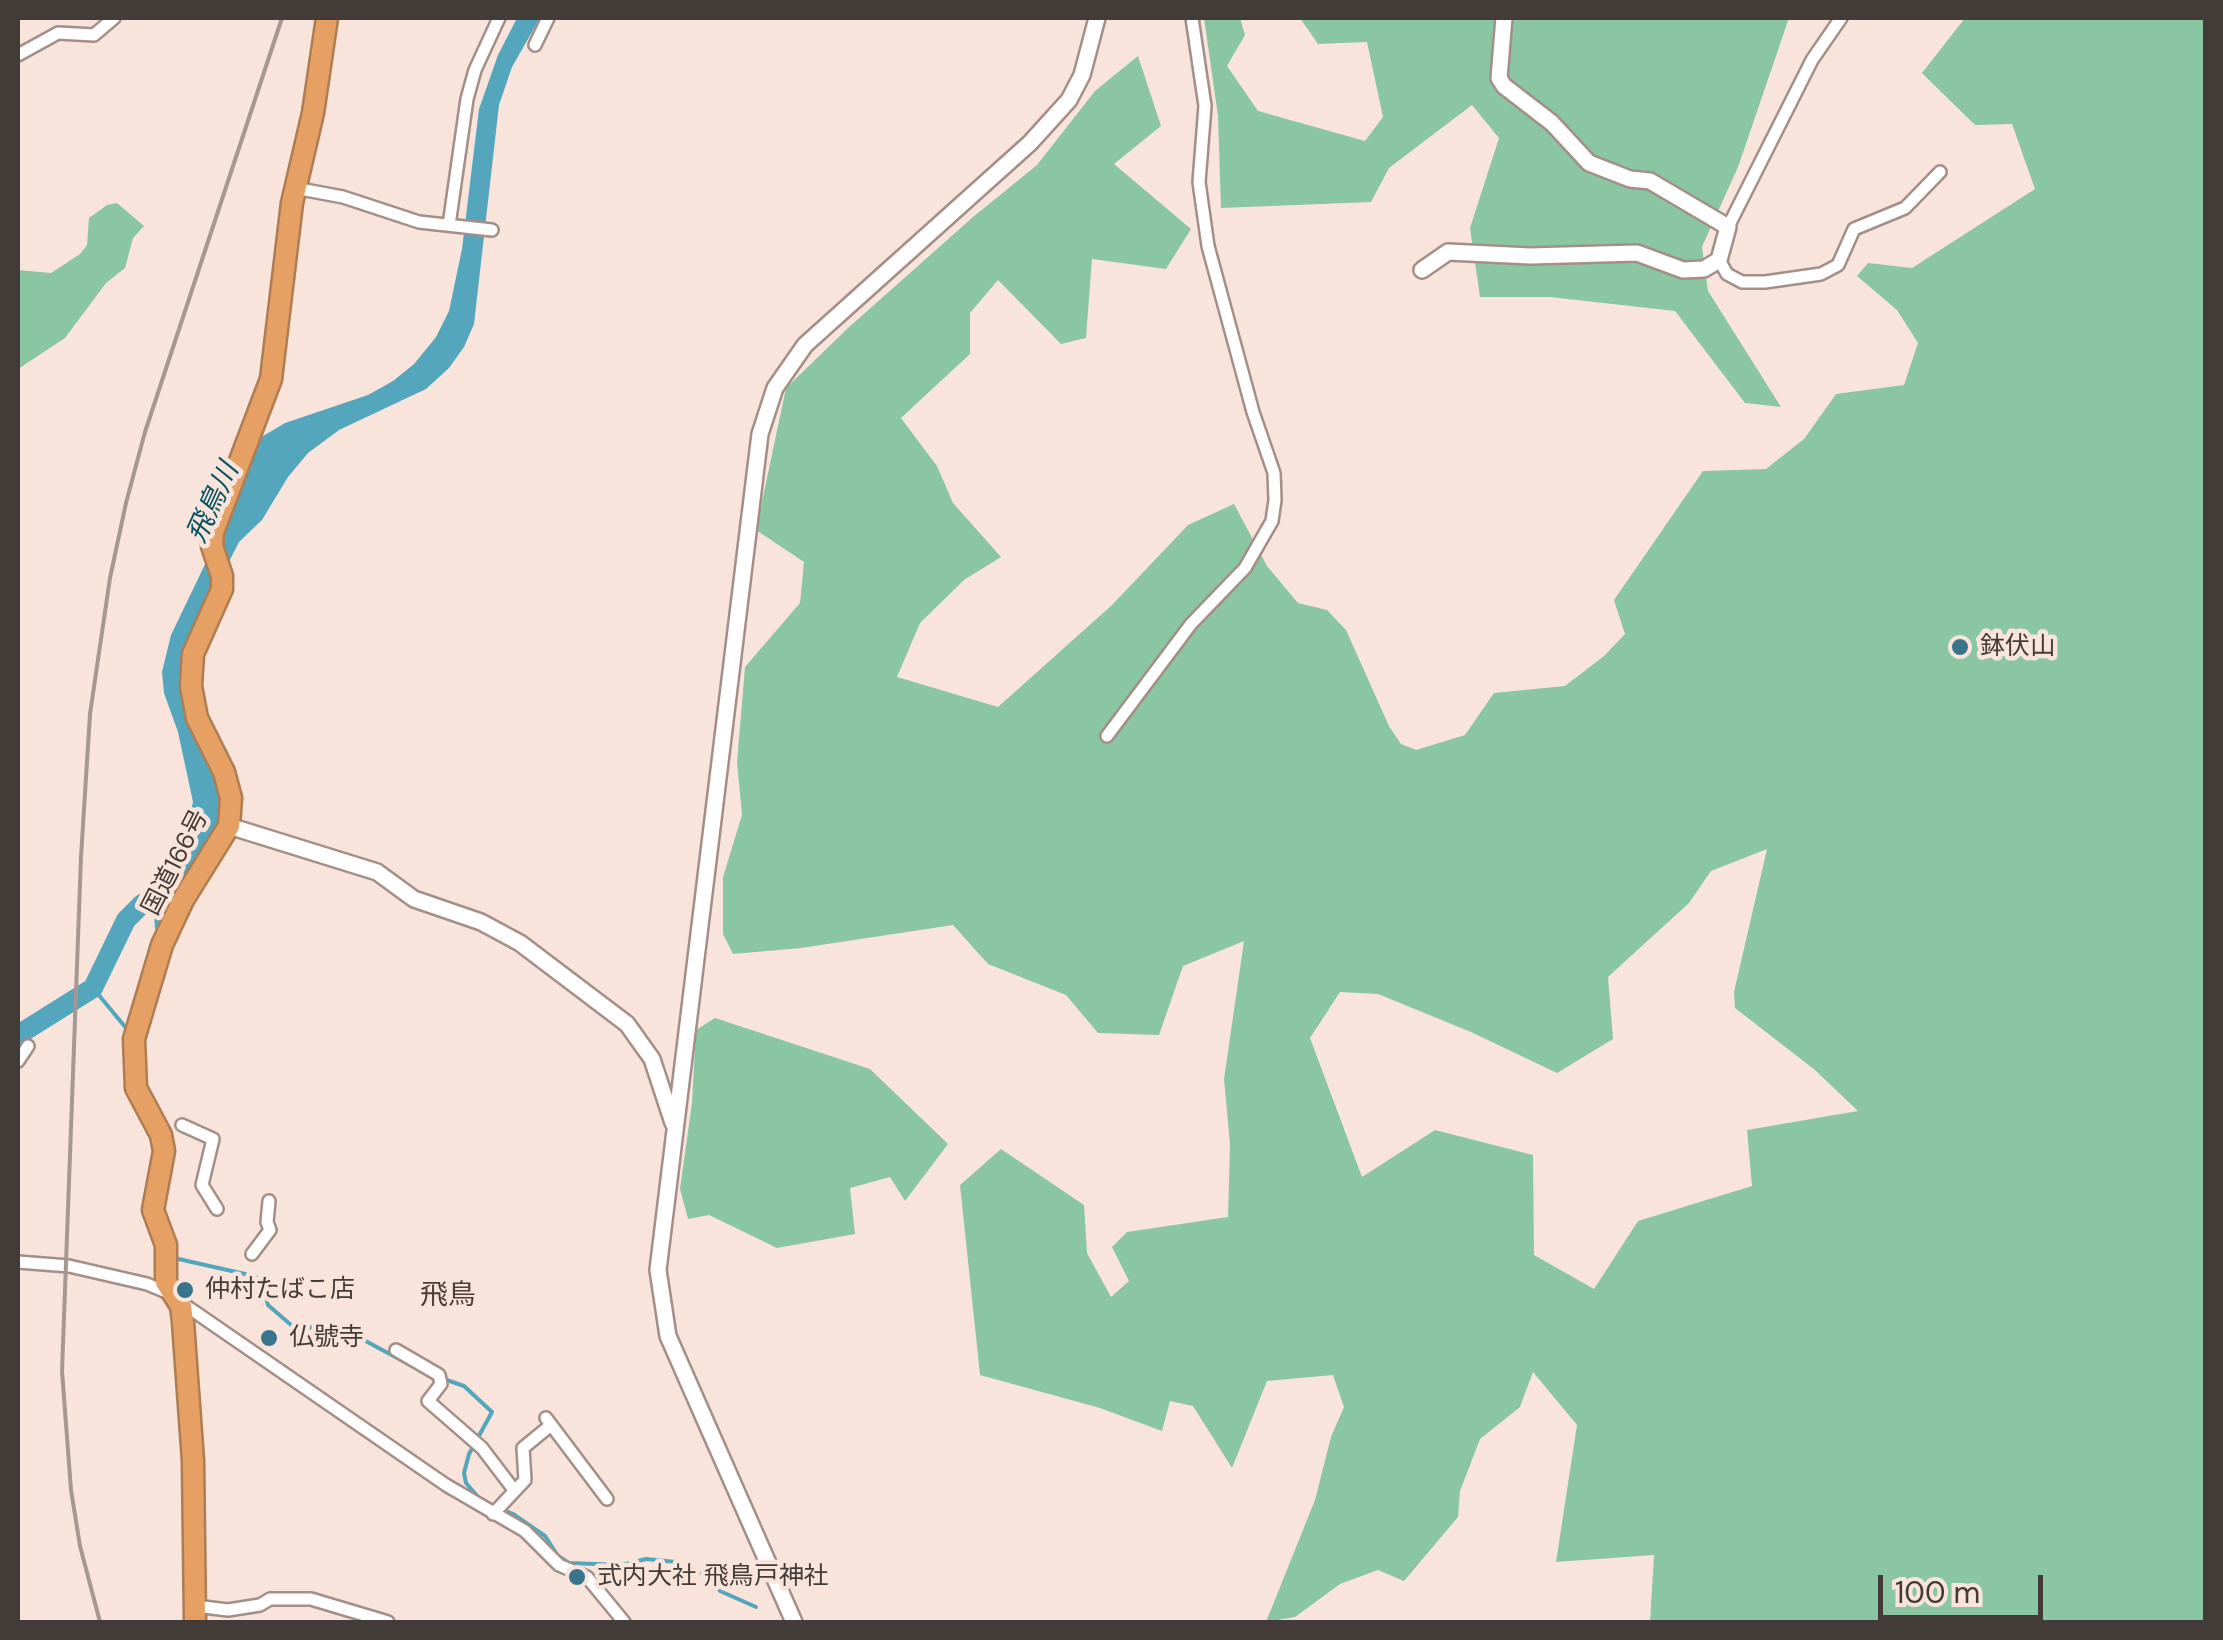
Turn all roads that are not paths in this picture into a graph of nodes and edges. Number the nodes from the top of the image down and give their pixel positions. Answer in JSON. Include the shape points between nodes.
{"nodes":[{"id":1,"x":114,"y":18,"type":"edge"},
{"id":2,"x":327,"y":18,"type":"edge"},
{"id":3,"x":499,"y":18,"type":"edge"},
{"id":4,"x":548,"y":18,"type":"edge"},
{"id":5,"x":1096,"y":18,"type":"edge"},
{"id":6,"x":1192,"y":18,"type":"edge"},
{"id":7,"x":1504,"y":18,"type":"edge"},
{"id":8,"x":1840,"y":18,"type":"edge"},
{"id":9,"x":535,"y":45,"type":"dead end"},
{"id":10,"x":18,"y":56,"type":"edge"},
{"id":11,"x":1940,"y":172,"type":"dead end"},
{"id":12,"x":295,"y":188,"type":"junction"},
{"id":13,"x":455,"y":226,"type":"junction"},
{"id":14,"x":1728,"y":228,"type":"junction"},
{"id":15,"x":489,"y":229,"type":"dead end"},
{"id":16,"x":1719,"y":260,"type":"junction"},
{"id":17,"x":1422,"y":270,"type":"dead end"},
{"id":18,"x":1106,"y":736,"type":"dead end"},
{"id":19,"x":229,"y":826,"type":"junction"},
{"id":20,"x":28,"y":1046,"type":"dead end"},
{"id":21,"x":18,"y":1061,"type":"edge"},
{"id":22,"x":182,"y":1125,"type":"dead end"},
{"id":23,"x":675,"y":1128,"type":"junction"},
{"id":24,"x":268,"y":1200,"type":"dead end"},
{"id":25,"x":216,"y":1209,"type":"dead end"},
{"id":26,"x":252,"y":1254,"type":"dead end"},
{"id":27,"x":18,"y":1262,"type":"edge"},
{"id":28,"x":177,"y":1300,"type":"junction"},
{"id":29,"x":396,"y":1350,"type":"dead end"},
{"id":30,"x":514,"y":1490,"type":"junction"},
{"id":31,"x":608,"y":1499,"type":"dead end"},
{"id":32,"x":496,"y":1510,"type":"junction"},
{"id":33,"x":195,"y":1614,"type":"edge"},
{"id":34,"x":234,"y":1616,"type":"edge"},
{"id":35,"x":388,"y":1622,"type":"edge"},
{"id":36,"x":624,"y":1622,"type":"edge"},
{"id":37,"x":794,"y":1622,"type":"edge"}],
"edges":[{"from":1,"to":10,"type":"street","via":[[94,35],[58,33]]},
{"from":2,"to":12,"type":"highway","name":"国道166号"},
{"from":3,"to":13,"type":"street","via":[[467,99]]},
{"from":4,"to":9,"type":"street"},
{"from":5,"to":23,"type":"street","via":[[1082,75],[1052,120],[806,345],[775,388],[760,434]]},
{"from":6,"to":18,"type":"street","via":[[1205,106],[1200,182],[1208,246],[1274,473],[1275,500],[1272,520],[1246,568],[1191,624]]},
{"from":7,"to":14,"type":"street","via":[[1498,78],[1504,86],[1589,163],[1650,181]]},
{"from":8,"to":14,"type":"street"},
{"from":11,"to":16,"type":"street","via":[[1904,208],[1854,229],[1838,265],[1821,274],[1742,282]]},
{"from":12,"to":13,"type":"street"},
{"from":12,"to":19,"type":"highway","name":"国道166号","via":[[270,379],[213,532],[222,589],[193,654],[197,718],[224,772]]},
{"from":13,"to":15,"type":"street"},
{"from":14,"to":16,"type":"street"},
{"from":16,"to":17,"type":"street","via":[[1683,270],[1637,253],[1448,252]]},
{"from":19,"to":23,"type":"street","via":[[377,872],[414,899],[520,943],[627,1024],[652,1059]]},
{"from":19,"to":28,"type":"highway","name":"国道166号","via":[[162,945],[134,1039],[136,1088],[164,1152],[153,1210],[166,1252],[166,1282]]},
{"from":20,"to":21,"type":"street"},
{"from":22,"to":25,"type":"street","via":[[213,1139],[202,1184]]},
{"from":23,"to":37,"type":"street","via":[[658,1270],[662,1314]]},
{"from":24,"to":26,"type":"street","via":[[270,1230]]},
{"from":27,"to":28,"type":"street","via":[[148,1284]]},
{"from":28,"to":32,"type":"street","via":[[413,1463]]},
{"from":28,"to":33,"type":"highway","name":"国道166号","via":[[192,1442]]},
{"from":29,"to":30,"type":"street","via":[[440,1380],[428,1400],[482,1448]]},
{"from":30,"to":31,"type":"street","via":[[525,1480],[523,1448],[549,1421]]},
{"from":30,"to":32,"type":"street"},
{"from":32,"to":36,"type":"street","via":[[559,1566],[587,1578]]},
{"from":33,"to":34,"type":"street"},
{"from":34,"to":35,"type":"street","via":[[270,1599],[312,1599]]}]}
